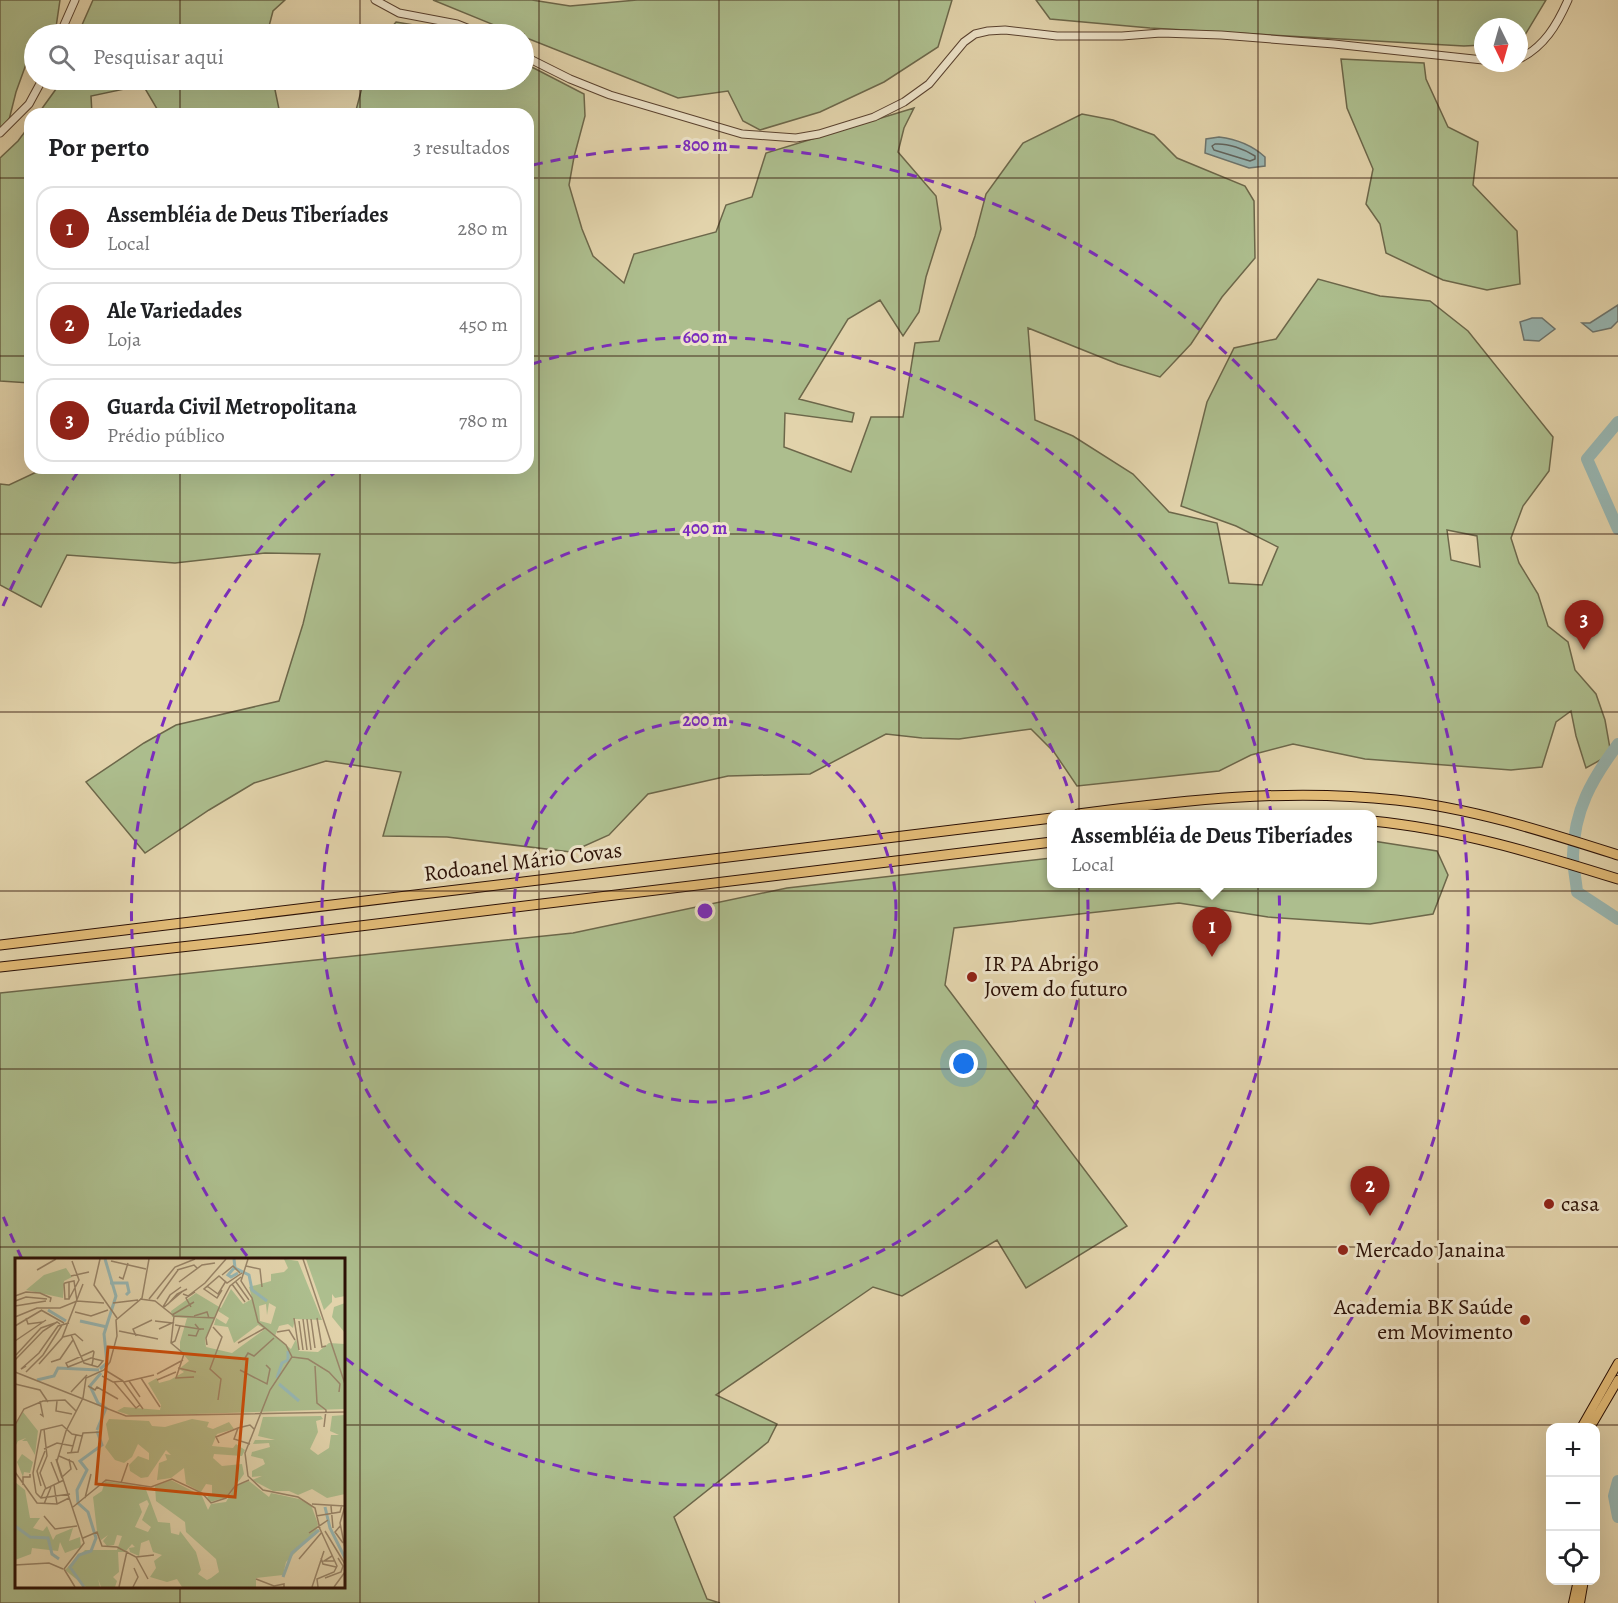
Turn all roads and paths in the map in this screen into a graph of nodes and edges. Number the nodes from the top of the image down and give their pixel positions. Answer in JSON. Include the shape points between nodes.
{"nodes":[{"id":1,"x":75,"y":0,"type":"edge"},
{"id":2,"x":375,"y":0,"type":"edge"},
{"id":3,"x":1568,"y":0,"type":"edge"},
{"id":4,"x":64,"y":24,"type":"edge"},
{"id":5,"x":457,"y":24,"type":"edge"},
{"id":6,"x":1528,"y":54,"type":"edge"},
{"id":7,"x":1474,"y":59,"type":"edge"},
{"id":8,"x":534,"y":61,"type":"edge"},
{"id":9,"x":37,"y":90,"type":"edge"},
{"id":10,"x":25,"y":108,"type":"edge"},
{"id":11,"x":24,"y":109,"type":"edge"},
{"id":12,"x":0,"y":133,"type":"edge"},
{"id":13,"x":1113,"y":810,"type":"edge"},
{"id":14,"x":1047,"y":819,"type":"edge"},
{"id":15,"x":1377,"y":822,"type":"edge"},
{"id":16,"x":1047,"y":843,"type":"edge"},
{"id":17,"x":1618,"y":855,"type":"edge"},
{"id":18,"x":1618,"y":879,"type":"edge"},
{"id":19,"x":0,"y":945,"type":"edge"},
{"id":20,"x":0,"y":967,"type":"edge"},
{"id":21,"x":1618,"y":1363,"type":"edge"},
{"id":22,"x":1618,"y":1380,"type":"edge"},
{"id":23,"x":1584,"y":1423,"type":"edge"},
{"id":24,"x":1593,"y":1423,"type":"edge"},
{"id":25,"x":1577,"y":1585,"type":"edge"},
{"id":26,"x":1583,"y":1585,"type":"edge"},
{"id":27,"x":1573,"y":1603,"type":"edge"},
{"id":28,"x":1580,"y":1603,"type":"edge"}],
"edges":[{"from":1,"to":4,"type":"street"},
{"from":2,"to":5,"type":"street","via":[[399,13]]},
{"from":3,"to":6,"type":"street","via":[[1547,38]]},
{"from":7,"to":8,"type":"street","via":[[1221,35],[1057,36],[988,31],[964,42],[929,84],[904,102],[873,117],[792,138],[742,134],[610,95]]},
{"from":9,"to":10,"type":"street"},
{"from":11,"to":12,"type":"street"},
{"from":13,"to":17,"type":"highway","via":[[1266,794],[1398,800],[1530,828]]},
{"from":14,"to":19,"type":"highway","name":"Rodoanel Mário Covas"},
{"from":15,"to":18,"type":"highway","via":[[1449,833]]},
{"from":16,"to":20,"type":"highway","name":"Rodoanel Mário Covas"},
{"from":21,"to":23,"type":"main road"},
{"from":22,"to":24,"type":"main road"},
{"from":25,"to":27,"type":"main road"},
{"from":26,"to":28,"type":"main road"}]}
